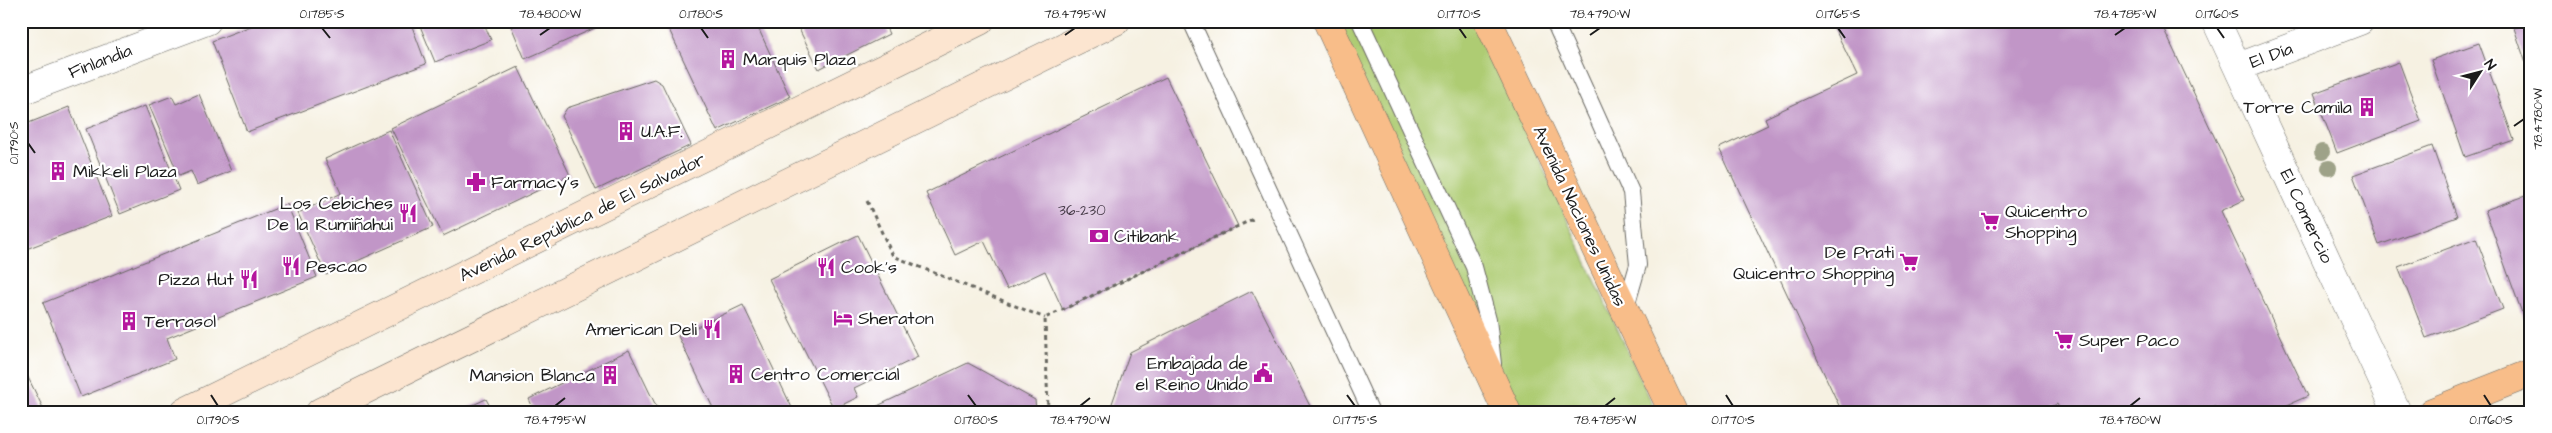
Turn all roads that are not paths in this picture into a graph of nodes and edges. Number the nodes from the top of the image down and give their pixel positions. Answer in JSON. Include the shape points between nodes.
{"nodes":[{"id":1,"x":207,"y":21,"type":"edge"},
{"id":2,"x":980,"y":21,"type":"edge"},
{"id":3,"x":1116,"y":21,"type":"edge"},
{"id":4,"x":1191,"y":21,"type":"edge"},
{"id":5,"x":1327,"y":21,"type":"edge"},
{"id":6,"x":1360,"y":21,"type":"edge"},
{"id":7,"x":1488,"y":21,"type":"edge"},
{"id":8,"x":1554,"y":21,"type":"edge"},
{"id":9,"x":2216,"y":21,"type":"edge"},
{"id":10,"x":2360,"y":21,"type":"edge"},
{"id":11,"x":2238,"y":67,"type":"junction"},
{"id":12,"x":21,"y":91,"type":"edge"},
{"id":13,"x":1625,"y":310,"type":"junction"},
{"id":14,"x":2531,"y":373,"type":"edge"},
{"id":15,"x":1664,"y":399,"type":"edge"},
{"id":16,"x":1502,"y":400,"type":"edge"},
{"id":17,"x":184,"y":412,"type":"edge"},
{"id":18,"x":320,"y":412,"type":"edge"},
{"id":19,"x":1371,"y":412,"type":"edge"},
{"id":20,"x":1673,"y":412,"type":"edge"},
{"id":21,"x":1688,"y":412,"type":"edge"},
{"id":22,"x":2397,"y":412,"type":"edge"},
{"id":23,"x":2432,"y":412,"type":"edge"}],
"edges":[{"from":1,"to":12,"type":"street","name":"Finlandia"},
{"from":2,"to":17,"type":"street","name":"Avenida República de El Salvador"},
{"from":3,"to":18,"type":"street"},
{"from":4,"to":19,"type":"lane"},
{"from":5,"to":16,"type":"main road"},
{"from":6,"to":16,"type":"lane","via":[[1474,267],[1488,320]]},
{"from":7,"to":13,"type":"main road","name":"Avenida Naciones Unidas"},
{"from":8,"to":13,"type":"lane","via":[[1631,192],[1638,266]]},
{"from":9,"to":11,"type":"street","name":"El Comercio"},
{"from":10,"to":11,"type":"street","name":"El Día"},
{"from":11,"to":22,"type":"street","name":"El Comercio"},
{"from":13,"to":15,"type":"main road","name":"Avenida Naciones Unidas"},
{"from":14,"to":23,"type":"main road"},
{"from":15,"to":20,"type":"main road","name":"Avenida Naciones Unidas"},
{"from":15,"to":21,"type":"main road"}]}
